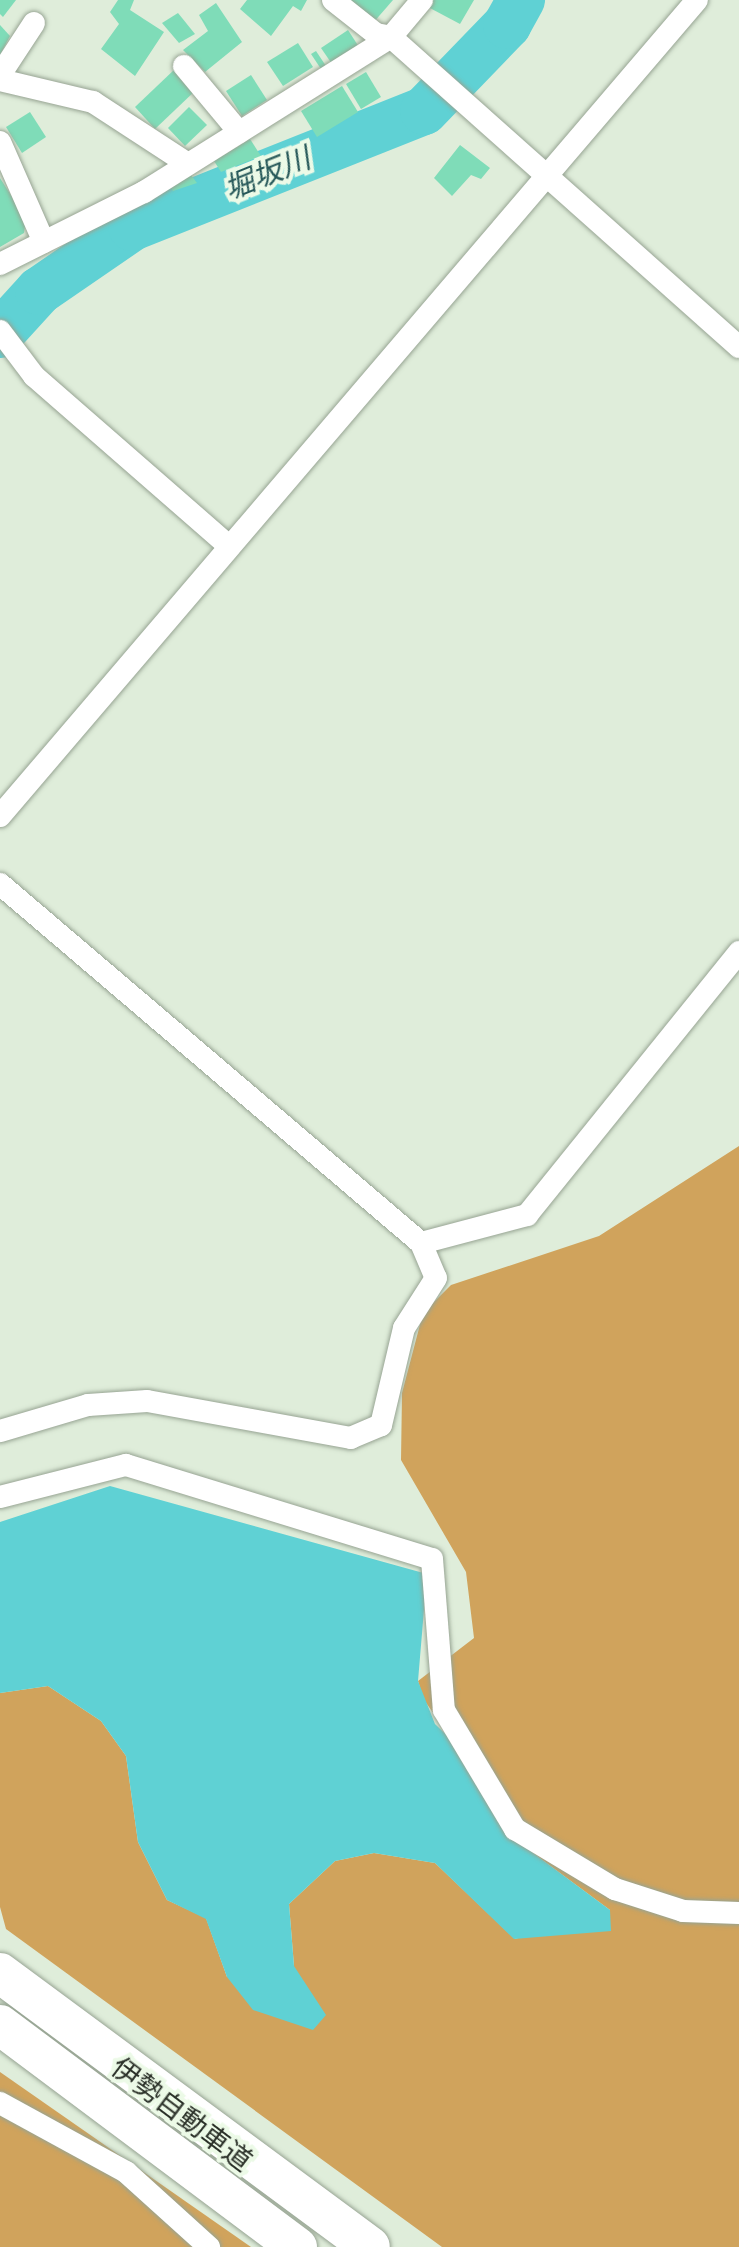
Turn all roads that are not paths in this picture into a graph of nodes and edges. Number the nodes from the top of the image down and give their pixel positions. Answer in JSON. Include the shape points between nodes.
{"nodes":[{"id":1,"x":333,"y":0,"type":"edge"},
{"id":2,"x":422,"y":0,"type":"edge"},
{"id":3,"x":697,"y":0,"type":"edge"},
{"id":4,"x":34,"y":23,"type":"dead end"},
{"id":5,"x":391,"y":37,"type":"junction"},
{"id":6,"x":184,"y":66,"type":"dead end"},
{"id":7,"x":0,"y":77,"type":"edge"},
{"id":8,"x":239,"y":132,"type":"junction"},
{"id":9,"x":0,"y":142,"type":"edge"},
{"id":10,"x":188,"y":164,"type":"junction"},
{"id":11,"x":544,"y":179,"type":"junction"},
{"id":12,"x":44,"y":242,"type":"junction"},
{"id":13,"x":0,"y":264,"type":"edge"},
{"id":14,"x":0,"y":331,"type":"edge"},
{"id":15,"x":739,"y":347,"type":"edge"},
{"id":16,"x":228,"y":545,"type":"junction"},
{"id":17,"x":0,"y":816,"type":"edge"},
{"id":18,"x":0,"y":884,"type":"edge"},
{"id":19,"x":739,"y":952,"type":"edge"},
{"id":20,"x":421,"y":1243,"type":"junction"},
{"id":21,"x":0,"y":1431,"type":"edge"},
{"id":22,"x":0,"y":1497,"type":"edge"},
{"id":23,"x":739,"y":1913,"type":"edge"},
{"id":24,"x":0,"y":1973,"type":"edge"},
{"id":25,"x":0,"y":2025,"type":"edge"},
{"id":26,"x":0,"y":2103,"type":"edge"},
{"id":27,"x":209,"y":2247,"type":"edge"},
{"id":28,"x":297,"y":2247,"type":"edge"},
{"id":29,"x":370,"y":2247,"type":"edge"}],
"edges":[{"from":1,"to":5,"type":"street","via":[[376,34]]},
{"from":2,"to":5,"type":"street"},
{"from":3,"to":11,"type":"street"},
{"from":4,"to":7,"type":"street"},
{"from":5,"to":8,"type":"street"},
{"from":5,"to":11,"type":"street"},
{"from":6,"to":8,"type":"street"},
{"from":7,"to":10,"type":"street","via":[[93,102]]},
{"from":8,"to":10,"type":"street"},
{"from":9,"to":12,"type":"street"},
{"from":10,"to":12,"type":"street"},
{"from":11,"to":15,"type":"street"},
{"from":11,"to":16,"type":"street"},
{"from":12,"to":13,"type":"street"},
{"from":14,"to":16,"type":"street","via":[[34,376]]},
{"from":16,"to":17,"type":"street"},
{"from":18,"to":20,"type":"street"},
{"from":19,"to":20,"type":"street","via":[[527,1215]]},
{"from":20,"to":21,"type":"street","via":[[436,1278],[404,1328],[381,1425],[351,1438],[147,1401],[88,1405]]},
{"from":22,"to":23,"type":"street","via":[[126,1465],[432,1559],[444,1710],[515,1829],[615,1889],[683,1911]]},
{"from":24,"to":29,"type":"highway","name":"伊勢自動車道","via":[[254,2168]]},
{"from":25,"to":28,"type":"highway","name":"伊勢自動車道"},
{"from":26,"to":27,"type":"street","via":[[126,2172]]}]}
